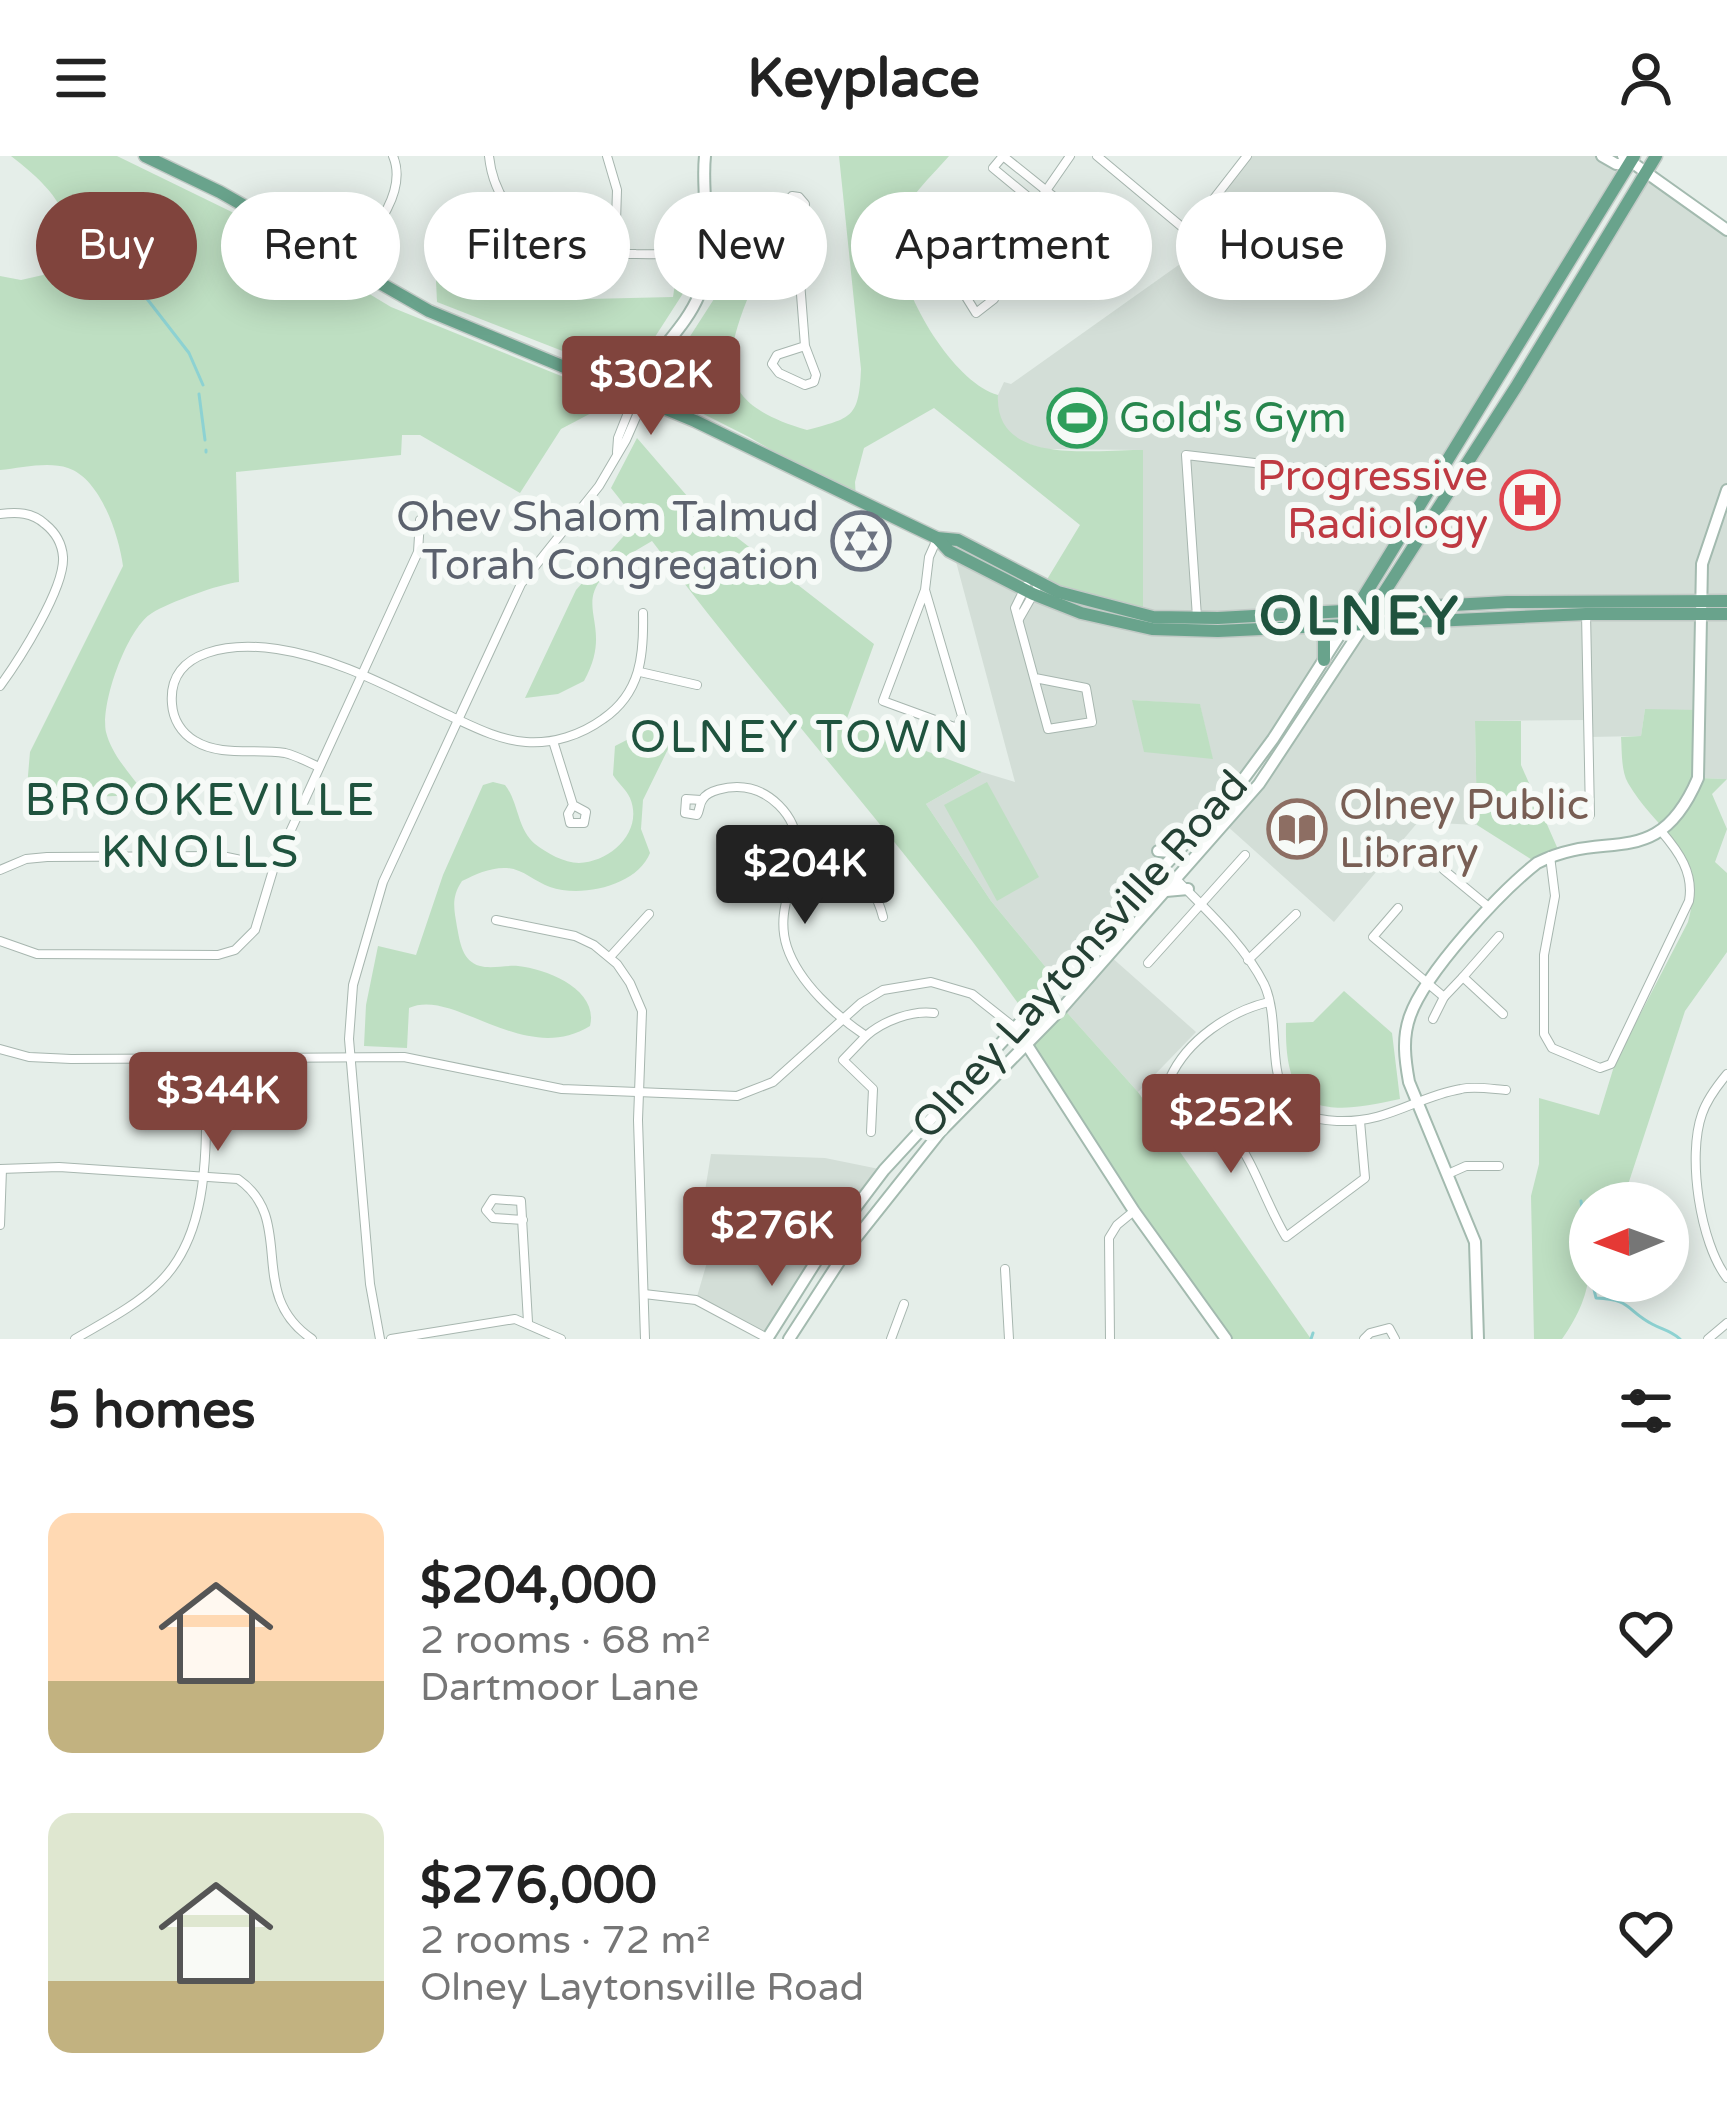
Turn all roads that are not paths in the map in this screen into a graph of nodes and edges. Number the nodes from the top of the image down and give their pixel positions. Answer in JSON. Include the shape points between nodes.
{"nodes":[{"id":1,"x":145,"y":156,"type":"edge"},
{"id":2,"x":393,"y":156,"type":"edge"},
{"id":3,"x":489,"y":156,"type":"edge"},
{"id":4,"x":607,"y":156,"type":"edge"},
{"id":5,"x":705,"y":156,"type":"edge"},
{"id":6,"x":1070,"y":156,"type":"edge"},
{"id":7,"x":1097,"y":156,"type":"edge"},
{"id":8,"x":1247,"y":156,"type":"edge"},
{"id":9,"x":1602,"y":156,"type":"edge"},
{"id":10,"x":1656,"y":156,"type":"edge"},
{"id":11,"x":1629,"y":159,"type":"edge"},
{"id":12,"x":1647,"y":175,"type":"junction"},
{"id":13,"x":1043,"y":189,"type":"junction"},
{"id":14,"x":394,"y":192,"type":"edge"},
{"id":15,"x":499,"y":192,"type":"edge"},
{"id":16,"x":616,"y":192,"type":"edge"},
{"id":17,"x":703,"y":192,"type":"edge"},
{"id":18,"x":1022,"y":192,"type":"edge"},
{"id":19,"x":1041,"y":192,"type":"edge"},
{"id":20,"x":1047,"y":192,"type":"edge"},
{"id":21,"x":221,"y":193,"type":"edge"},
{"id":22,"x":1727,"y":230,"type":"edge"},
{"id":23,"x":400,"y":296,"type":"edge"},
{"id":24,"x":696,"y":300,"type":"edge"},
{"id":25,"x":801,"y":300,"type":"edge"},
{"id":26,"x":967,"y":300,"type":"edge"},
{"id":27,"x":993,"y":300,"type":"edge"},
{"id":28,"x":805,"y":346,"type":"junction"},
{"id":29,"x":639,"y":397,"type":"junction"},
{"id":30,"x":1434,"y":484,"type":"junction"},
{"id":31,"x":1727,"y":489,"type":"edge"},
{"id":32,"x":0,"y":514,"type":"edge"},
{"id":33,"x":420,"y":520,"type":"dead end"},
{"id":34,"x":937,"y":538,"type":"junction"},
{"id":35,"x":1395,"y":574,"type":"junction"},
{"id":36,"x":1031,"y":587,"type":"junction"},
{"id":37,"x":925,"y":590,"type":"junction"},
{"id":38,"x":1727,"y":601,"type":"edge"},
{"id":39,"x":1409,"y":606,"type":"junction"},
{"id":40,"x":1374,"y":608,"type":"junction"},
{"id":41,"x":1586,"y":608,"type":"junction"},
{"id":42,"x":1699,"y":608,"type":"junction"},
{"id":43,"x":1356,"y":610,"type":"junction"},
{"id":44,"x":644,"y":613,"type":"dead end"},
{"id":45,"x":1727,"y":614,"type":"edge"},
{"id":46,"x":1196,"y":625,"type":"junction"},
{"id":47,"x":1346,"y":625,"type":"junction"},
{"id":48,"x":1364,"y":625,"type":"junction"},
{"id":49,"x":1308,"y":627,"type":"junction"},
{"id":50,"x":1324,"y":660,"type":"junction"},
{"id":51,"x":640,"y":672,"type":"junction"},
{"id":52,"x":362,"y":675,"type":"junction"},
{"id":53,"x":1035,"y":678,"type":"junction"},
{"id":54,"x":697,"y":685,"type":"dead end"},
{"id":55,"x":0,"y":686,"type":"edge"},
{"id":56,"x":458,"y":719,"type":"junction"},
{"id":57,"x":553,"y":741,"type":"junction"},
{"id":58,"x":319,"y":767,"type":"junction"},
{"id":59,"x":701,"y":800,"type":"dead end"},
{"id":60,"x":573,"y":805,"type":"dead end"},
{"id":61,"x":1590,"y":815,"type":"dead end"},
{"id":62,"x":1661,"y":831,"type":"junction"},
{"id":63,"x":1187,"y":844,"type":"junction"},
{"id":64,"x":797,"y":847,"type":"junction"},
{"id":65,"x":1158,"y":850,"type":"dead end"},
{"id":66,"x":1245,"y":855,"type":"dead end"},
{"id":67,"x":1550,"y":856,"type":"junction"},
{"id":68,"x":274,"y":867,"type":"junction"},
{"id":69,"x":0,"y":869,"type":"edge"},
{"id":70,"x":1444,"y":870,"type":"dead end"},
{"id":71,"x":1179,"y":876,"type":"junction"},
{"id":72,"x":1166,"y":891,"type":"junction"},
{"id":73,"x":1195,"y":896,"type":"junction"},
{"id":74,"x":1398,"y":908,"type":"dead end"},
{"id":75,"x":1491,"y":909,"type":"junction"},
{"id":76,"x":649,"y":914,"type":"dead end"},
{"id":77,"x":1296,"y":914,"type":"dead end"},
{"id":78,"x":883,"y":917,"type":"dead end"},
{"id":79,"x":496,"y":920,"type":"dead end"},
{"id":80,"x":1498,"y":936,"type":"dead end"},
{"id":81,"x":0,"y":941,"type":"edge"},
{"id":82,"x":610,"y":957,"type":"junction"},
{"id":83,"x":1248,"y":960,"type":"junction"},
{"id":84,"x":1148,"y":963,"type":"dead end"},
{"id":85,"x":1463,"y":976,"type":"junction"},
{"id":86,"x":1427,"y":982,"type":"junction"},
{"id":87,"x":1444,"y":998,"type":"junction"},
{"id":88,"x":1270,"y":1002,"type":"junction"},
{"id":89,"x":934,"y":1013,"type":"dead end"},
{"id":90,"x":1503,"y":1014,"type":"dead end"},
{"id":91,"x":1433,"y":1019,"type":"dead end"},
{"id":92,"x":843,"y":1020,"type":"junction"},
{"id":93,"x":1015,"y":1028,"type":"junction"},
{"id":94,"x":866,"y":1036,"type":"junction"},
{"id":95,"x":1027,"y":1045,"type":"junction"},
{"id":96,"x":0,"y":1049,"type":"edge"},
{"id":97,"x":350,"y":1057,"type":"junction"},
{"id":98,"x":207,"y":1058,"type":"junction"},
{"id":99,"x":1727,"y":1074,"type":"edge"},
{"id":100,"x":1506,"y":1090,"type":"dead end"},
{"id":101,"x":639,"y":1093,"type":"junction"},
{"id":102,"x":1417,"y":1105,"type":"junction"},
{"id":103,"x":1360,"y":1121,"type":"junction"},
{"id":104,"x":872,"y":1132,"type":"dead end"},
{"id":105,"x":1498,"y":1166,"type":"dead end"},
{"id":106,"x":1,"y":1168,"type":"edge"},
{"id":107,"x":202,"y":1174,"type":"junction"},
{"id":108,"x":1448,"y":1174,"type":"junction"},
{"id":109,"x":1134,"y":1211,"type":"junction"},
{"id":110,"x":523,"y":1220,"type":"junction"},
{"id":111,"x":0,"y":1226,"type":"edge"},
{"id":112,"x":1005,"y":1269,"type":"dead end"},
{"id":113,"x":1727,"y":1278,"type":"edge"},
{"id":114,"x":644,"y":1294,"type":"junction"},
{"id":115,"x":904,"y":1304,"type":"dead end"},
{"id":116,"x":528,"y":1322,"type":"junction"},
{"id":117,"x":1727,"y":1324,"type":"edge"},
{"id":118,"x":75,"y":1339,"type":"edge"},
{"id":119,"x":312,"y":1339,"type":"edge"},
{"id":120,"x":380,"y":1339,"type":"edge"},
{"id":121,"x":392,"y":1339,"type":"edge"},
{"id":122,"x":561,"y":1339,"type":"edge"},
{"id":123,"x":645,"y":1339,"type":"edge"},
{"id":124,"x":768,"y":1339,"type":"edge"},
{"id":125,"x":789,"y":1339,"type":"edge"},
{"id":126,"x":891,"y":1339,"type":"edge"},
{"id":127,"x":1009,"y":1339,"type":"edge"},
{"id":128,"x":1110,"y":1339,"type":"edge"},
{"id":129,"x":1226,"y":1339,"type":"edge"},
{"id":130,"x":1364,"y":1339,"type":"edge"},
{"id":131,"x":1395,"y":1339,"type":"edge"},
{"id":132,"x":1478,"y":1339,"type":"edge"},
{"id":133,"x":1708,"y":1339,"type":"edge"}],
"edges":[{"from":1,"to":21,"type":"main road"},
{"from":2,"to":14,"type":"street"},
{"from":3,"to":15,"type":"street"},
{"from":4,"to":16,"type":"street"},
{"from":5,"to":17,"type":"main road"},
{"from":6,"to":13,"type":"street"},
{"from":7,"to":8,"type":"street","via":[[1189,232]]},
{"from":9,"to":11,"type":"main road","via":[[1616,164]]},
{"from":10,"to":12,"type":"main road"},
{"from":11,"to":12,"type":"main road"},
{"from":11,"to":30,"type":"main road"},
{"from":12,"to":22,"type":"main road"},
{"from":12,"to":35,"type":"main road"},
{"from":13,"to":18,"type":"street","via":[[1003,156],[994,168]]},
{"from":13,"to":19,"type":"street"},
{"from":13,"to":20,"type":"street"},
{"from":23,"to":29,"type":"main road"},
{"from":24,"to":29,"type":"main road","via":[[647,364]]},
{"from":25,"to":28,"type":"street"},
{"from":26,"to":27,"type":"street","via":[[976,313]]},
{"from":28,"to":28,"type":"street","via":[[816,375],[805,385],[772,362]]},
{"from":29,"to":34,"type":"main road"},
{"from":29,"to":56,"type":"street","via":[[581,512],[521,584]]},
{"from":30,"to":43,"type":"main road"},
{"from":30,"to":46,"type":"street","via":[[1186,455]]},
{"from":31,"to":42,"type":"main road","via":[[1703,554]]},
{"from":32,"to":55,"type":"street","via":[[28,514],[48,526],[64,563]]},
{"from":33,"to":52,"type":"street","via":[[418,551]]},
{"from":34,"to":36,"type":"main road"},
{"from":34,"to":37,"type":"street"},
{"from":35,"to":39,"type":"main road","via":[[1392,598]]},
{"from":35,"to":40,"type":"main road"},
{"from":36,"to":46,"type":"main road"},
{"from":36,"to":46,"type":"main road","via":[[1114,622]]},
{"from":36,"to":53,"type":"street","via":[[1015,608]]},
{"from":37,"to":37,"type":"street","via":[[883,701],[957,728],[962,716]]},
{"from":38,"to":42,"type":"main road"},
{"from":39,"to":40,"type":"main road"},
{"from":39,"to":41,"type":"main road"},
{"from":40,"to":43,"type":"main road"},
{"from":40,"to":48,"type":"main road"},
{"from":41,"to":42,"type":"main road"},
{"from":41,"to":48,"type":"main road"},
{"from":41,"to":61,"type":"street"},
{"from":42,"to":45,"type":"main road"},
{"from":42,"to":62,"type":"main road","via":[[1698,778]]},
{"from":43,"to":46,"type":"main road"},
{"from":43,"to":47,"type":"main road"},
{"from":44,"to":51,"type":"street"},
{"from":46,"to":49,"type":"main road"},
{"from":47,"to":48,"type":"main road"},
{"from":47,"to":49,"type":"main road"},
{"from":47,"to":50,"type":"main road","name":"Olney Laytonsville Road"},
{"from":48,"to":71,"type":"main road","name":"Olney Laytonsville Road","via":[[1259,784]]},
{"from":49,"to":50,"type":"main road","via":[[1324,638]]},
{"from":50,"to":63,"type":"main road","name":"Olney Laytonsville Road","via":[[1261,757]]},
{"from":51,"to":54,"type":"street"},
{"from":51,"to":57,"type":"street","via":[[613,713]]},
{"from":52,"to":56,"type":"street"},
{"from":52,"to":58,"type":"street"},
{"from":52,"to":58,"type":"street","via":[[309,655],[251,647],[202,654],[176,677],[174,716],[201,745],[284,753]]},
{"from":53,"to":53,"type":"street","via":[[1048,729],[1092,722],[1086,688]]},
{"from":56,"to":57,"type":"street","via":[[511,740]]},
{"from":56,"to":97,"type":"street","via":[[366,929],[352,985]]},
{"from":57,"to":60,"type":"street"},
{"from":58,"to":68,"type":"street"},
{"from":59,"to":64,"type":"street","via":[[722,789],[760,792],[787,814]]},
{"from":62,"to":67,"type":"main road"},
{"from":62,"to":67,"type":"street","via":[[1687,868],[1689,901],[1611,1064],[1600,1068],[1552,1048],[1544,1034],[1544,955],[1555,896]]},
{"from":63,"to":65,"type":"main road"},
{"from":63,"to":93,"type":"main road","name":"Olney Laytonsville Road"},
{"from":64,"to":78,"type":"street","via":[[854,869]]},
{"from":64,"to":92,"type":"street","via":[[783,909],[787,946]]},
{"from":66,"to":73,"type":"street"},
{"from":67,"to":75,"type":"main road"},
{"from":68,"to":69,"type":"street","via":[[222,856],[46,857]]},
{"from":68,"to":81,"type":"street","via":[[255,930],[218,955],[37,954]]},
{"from":70,"to":75,"type":"street"},
{"from":71,"to":72,"type":"main road","name":"Olney Laytonsville Road"},
{"from":71,"to":73,"type":"street"},
{"from":72,"to":73,"type":"main road"},
{"from":72,"to":95,"type":"main road","name":"Olney Laytonsville Road"},
{"from":73,"to":83,"type":"street"},
{"from":73,"to":84,"type":"street"},
{"from":74,"to":86,"type":"street","via":[[1373,937]]},
{"from":75,"to":86,"type":"main road"},
{"from":76,"to":82,"type":"street"},
{"from":77,"to":83,"type":"street"},
{"from":79,"to":82,"type":"street","via":[[575,937]]},
{"from":80,"to":85,"type":"street"},
{"from":82,"to":101,"type":"street","via":[[641,1011]]},
{"from":83,"to":88,"type":"street"},
{"from":85,"to":87,"type":"street"},
{"from":85,"to":90,"type":"street"},
{"from":86,"to":87,"type":"street"},
{"from":86,"to":102,"type":"main road","via":[[1405,1038]]},
{"from":87,"to":91,"type":"street"},
{"from":88,"to":103,"type":"street","via":[[1273,1061],[1288,1099],[1315,1118]]},
{"from":88,"to":103,"type":"street","via":[[1228,1016],[1170,1078],[1176,1096],[1231,1133],[1286,1237],[1365,1178]]},
{"from":89,"to":94,"type":"street","via":[[920,1011]]},
{"from":92,"to":93,"type":"street","via":[[883,990],[931,982],[972,994]]},
{"from":92,"to":94,"type":"street"},
{"from":92,"to":101,"type":"street","via":[[754,1092]]},
{"from":93,"to":95,"type":"street"},
{"from":93,"to":124,"type":"main road","name":"Olney Laytonsville Road","via":[[852,1209]]},
{"from":94,"to":104,"type":"street","via":[[843,1060],[873,1089]]},
{"from":95,"to":109,"type":"main road"},
{"from":95,"to":125,"type":"main road","name":"Olney Laytonsville Road","via":[[882,1202]]},
{"from":96,"to":98,"type":"street","via":[[47,1058]]},
{"from":97,"to":98,"type":"street"},
{"from":97,"to":101,"type":"street","via":[[429,1060],[547,1087]]},
{"from":97,"to":120,"type":"street"},
{"from":98,"to":107,"type":"street"},
{"from":99,"to":113,"type":"street","via":[[1704,1108],[1696,1154],[1708,1241]]},
{"from":100,"to":102,"type":"street","via":[[1462,1088]]},
{"from":101,"to":114,"type":"street"},
{"from":102,"to":103,"type":"street"},
{"from":102,"to":108,"type":"main road"},
{"from":105,"to":108,"type":"street"},
{"from":106,"to":107,"type":"street"},
{"from":106,"to":111,"type":"street"},
{"from":107,"to":118,"type":"street","via":[[194,1222],[172,1269]]},
{"from":107,"to":119,"type":"street","via":[[238,1179],[262,1202],[279,1304]]},
{"from":108,"to":132,"type":"main road","via":[[1475,1242]]},
{"from":109,"to":128,"type":"street","via":[[1108,1238]]},
{"from":109,"to":129,"type":"main road"},
{"from":110,"to":110,"type":"street","via":[[521,1201],[493,1199],[486,1210]]},
{"from":110,"to":116,"type":"street"},
{"from":112,"to":127,"type":"street"},
{"from":114,"to":123,"type":"street"},
{"from":114,"to":124,"type":"street","via":[[696,1300]]},
{"from":115,"to":126,"type":"street"},
{"from":116,"to":121,"type":"street"},
{"from":116,"to":122,"type":"street"},
{"from":117,"to":133,"type":"street"},
{"from":130,"to":131,"type":"street","via":[[1389,1328]]}]}
